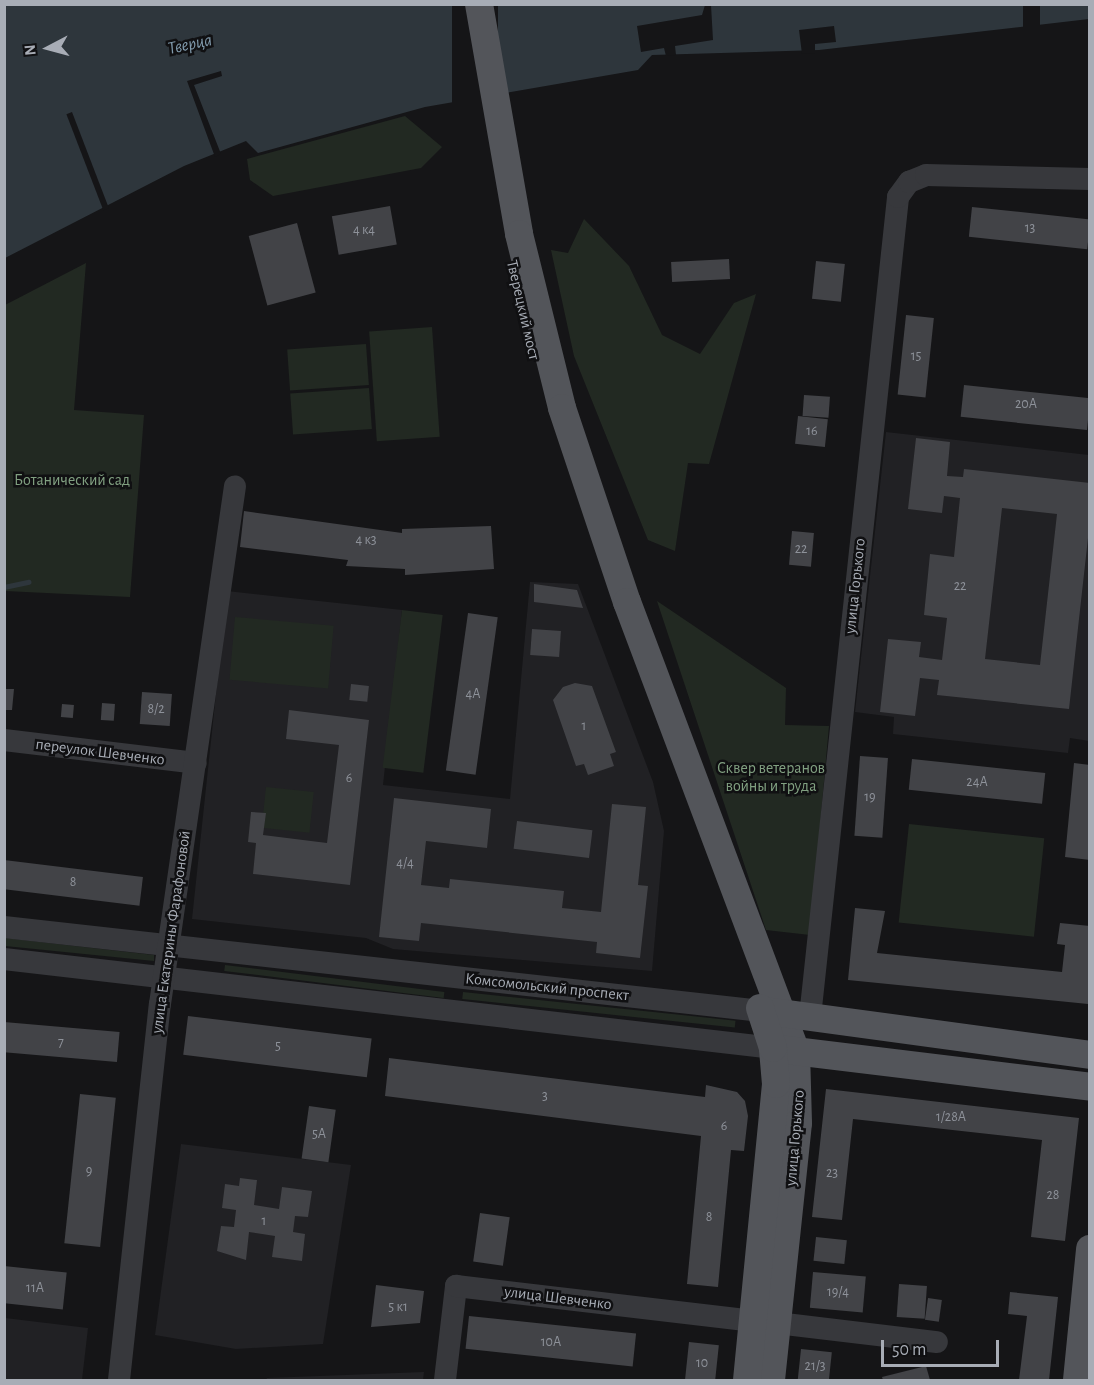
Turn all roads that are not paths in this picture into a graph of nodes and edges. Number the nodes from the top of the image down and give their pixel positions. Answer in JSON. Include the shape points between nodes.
{"nodes":[{"id":1,"x":466,"y":4,"type":"edge"},
{"id":2,"x":480,"y":4,"type":"edge"},
{"id":3,"x":1089,"y":179,"type":"edge"},
{"id":4,"x":235,"y":486,"type":"dead end"},
{"id":5,"x":620,"y":605,"type":"junction"},
{"id":6,"x":4,"y":740,"type":"edge"},
{"id":7,"x":196,"y":764,"type":"junction"},
{"id":8,"x":4,"y":927,"type":"edge"},
{"id":9,"x":168,"y":947,"type":"junction"},
{"id":10,"x":4,"y":959,"type":"edge"},
{"id":11,"x":164,"y":977,"type":"junction"},
{"id":12,"x":456,"y":978,"type":"junction"},
{"id":13,"x":452,"y":1010,"type":"junction"},
{"id":14,"x":771,"y":1012,"type":"junction"},
{"id":15,"x":810,"y":1017,"type":"junction"},
{"id":16,"x":785,"y":1049,"type":"junction"},
{"id":17,"x":1088,"y":1054,"type":"edge"},
{"id":18,"x":1089,"y":1087,"type":"edge"},
{"id":19,"x":1089,"y":1249,"type":"edge"},
{"id":20,"x":766,"y":1322,"type":"junction"},
{"id":21,"x":937,"y":1342,"type":"dead end"},
{"id":22,"x":118,"y":1380,"type":"edge"},
{"id":23,"x":445,"y":1380,"type":"edge"},
{"id":24,"x":747,"y":1380,"type":"edge"},
{"id":25,"x":771,"y":1380,"type":"edge"},
{"id":26,"x":1077,"y":1380,"type":"edge"}],
"edges":[{"from":1,"to":5,"type":"main road","name":"Тверецкий мост","via":[[502,215],[528,335]]},
{"from":2,"to":5,"type":"main road","name":"Тверецкий мост","via":[[514,208],[539,322]]},
{"from":3,"to":15,"type":"street","name":"улица Горького","via":[[930,174],[909,182],[896,206]]},
{"from":4,"to":7,"type":"street","name":"улица Екатерины Фарафоновой"},
{"from":5,"to":14,"type":"main road","name":"улица Горького","via":[[736,950]]},
{"from":6,"to":7,"type":"street","name":"переулок Шевченко"},
{"from":7,"to":9,"type":"street","name":"улица Екатерины Фарафоновой"},
{"from":8,"to":9,"type":"street","name":"Комсомольский проспект"},
{"from":9,"to":11,"type":"street","name":"улица Екатерины Фарафоновой"},
{"from":9,"to":12,"type":"street","name":"Комсомольский проспект"},
{"from":10,"to":11,"type":"street","name":"Комсомольский проспект"},
{"from":11,"to":13,"type":"street","name":"Комсомольский проспект"},
{"from":11,"to":22,"type":"street","name":"улица Екатерины Фарафоновой"},
{"from":12,"to":13,"type":"street"},
{"from":12,"to":14,"type":"street","name":"Комсомольский проспект"},
{"from":13,"to":16,"type":"street","name":"Комсомольский проспект"},
{"from":14,"to":15,"type":"main road","name":"Комсомольский проспект"},
{"from":14,"to":16,"type":"main road","name":"улица Горького"},
{"from":15,"to":17,"type":"main road","name":"Комсомольский проспект"},
{"from":16,"to":18,"type":"main road","name":"Комсомольский проспект"},
{"from":16,"to":20,"type":"main road","name":"улица Горького","via":[[798,1123]]},
{"from":19,"to":26,"type":"main road"},
{"from":20,"to":21,"type":"street"},
{"from":20,"to":23,"type":"street","name":"улица Шевченко","via":[[456,1286]]},
{"from":20,"to":24,"type":"main road","name":"улица Горького"},
{"from":20,"to":25,"type":"main road","name":"улица Горького"}]}
